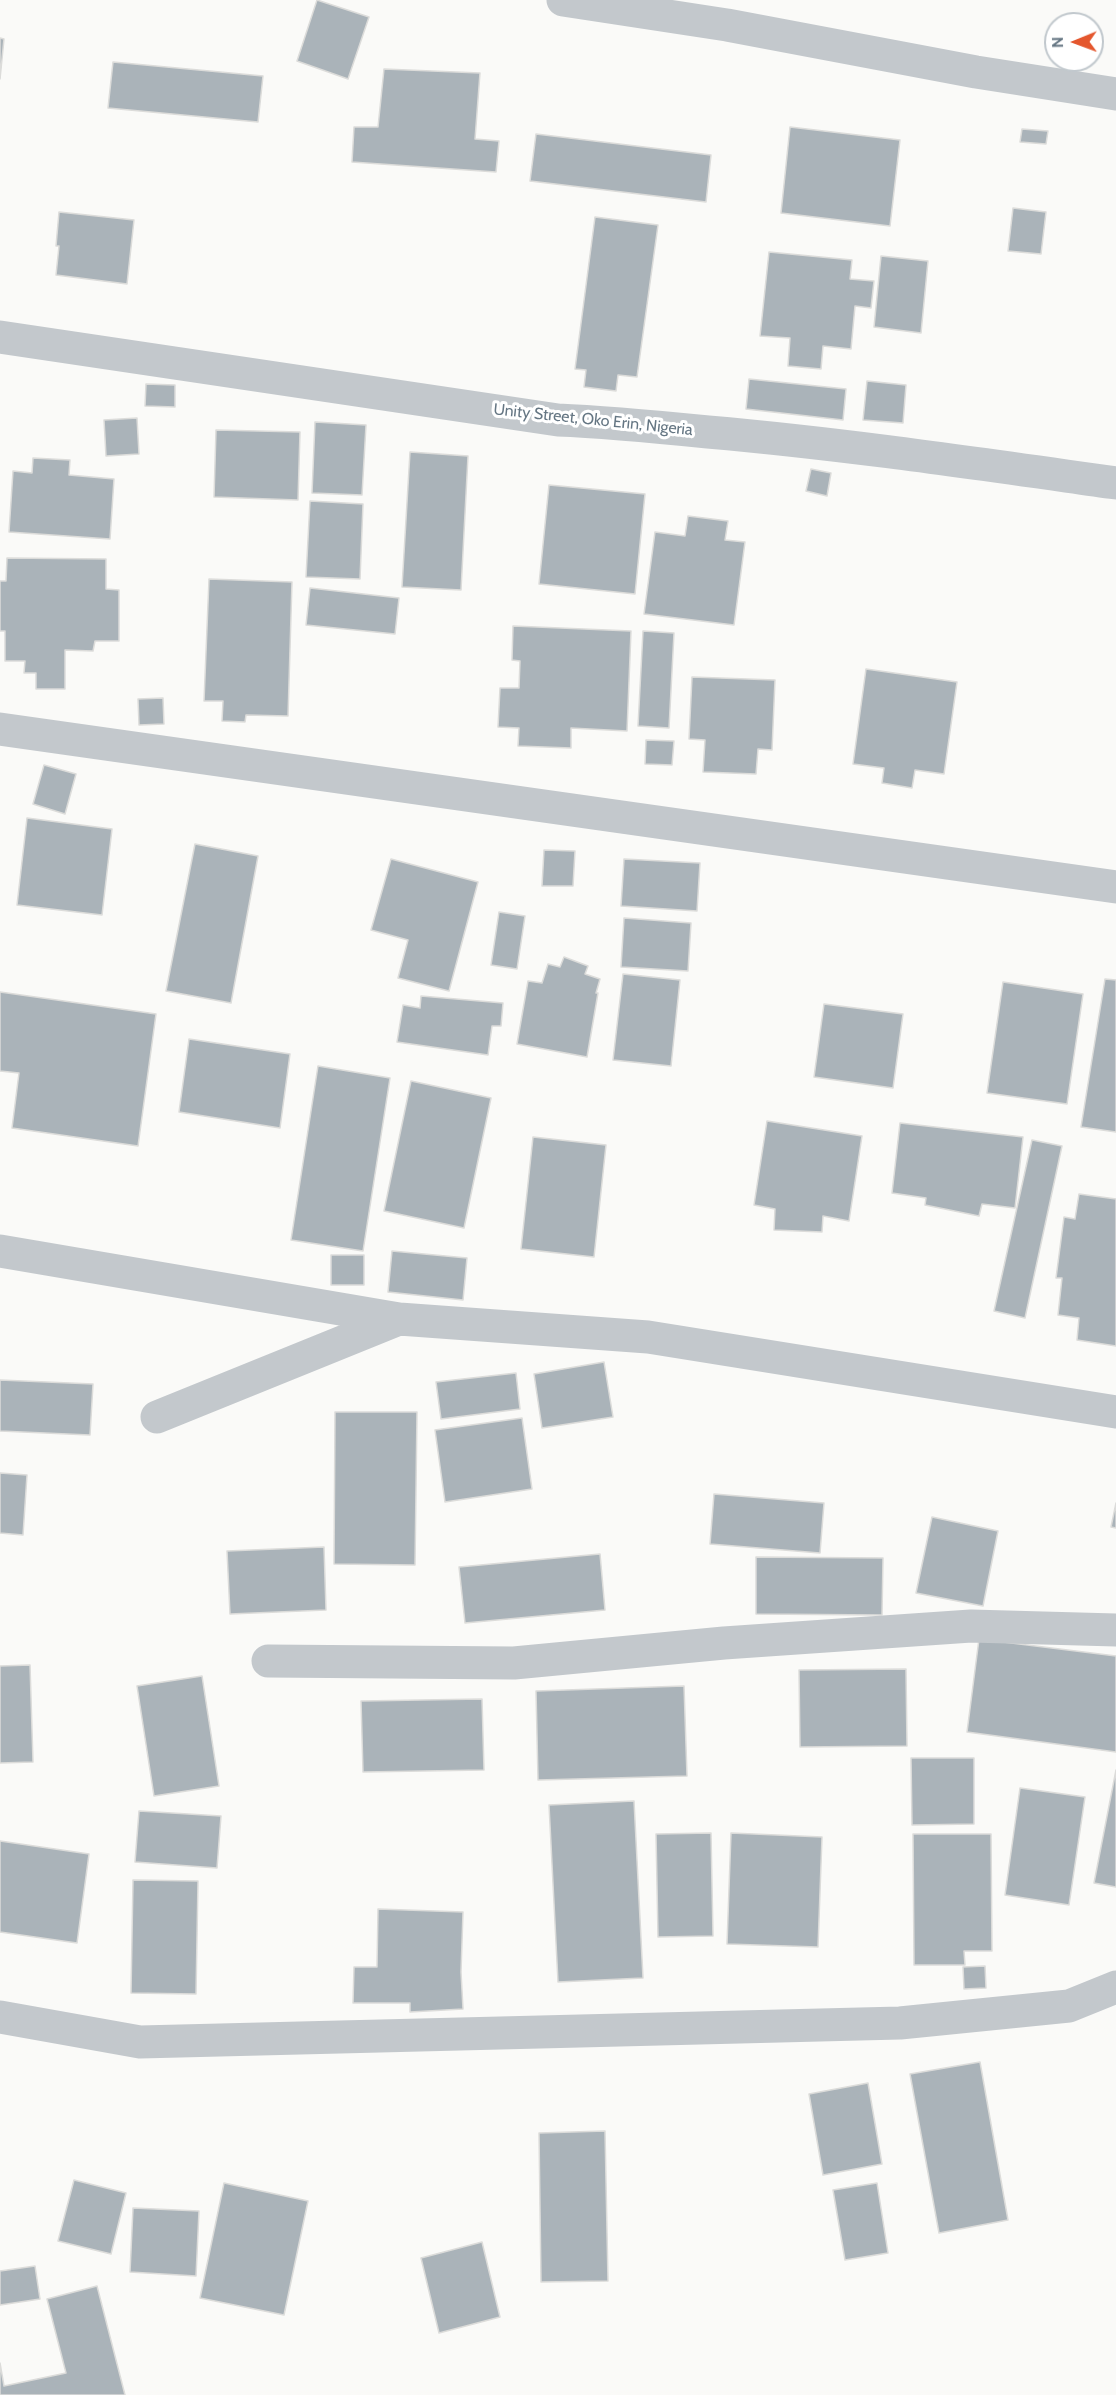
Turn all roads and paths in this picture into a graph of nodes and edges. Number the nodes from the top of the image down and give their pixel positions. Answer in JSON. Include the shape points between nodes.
{"nodes":[{"id":1,"x":563,"y":0,"type":"edge"},
{"id":2,"x":1116,"y":94,"type":"edge"},
{"id":3,"x":0,"y":337,"type":"edge"},
{"id":4,"x":1116,"y":483,"type":"edge"},
{"id":5,"x":0,"y":729,"type":"edge"},
{"id":6,"x":1116,"y":887,"type":"edge"},
{"id":7,"x":0,"y":1251,"type":"edge"},
{"id":8,"x":399,"y":1319,"type":"junction"},
{"id":9,"x":1116,"y":1412,"type":"edge"},
{"id":10,"x":157,"y":1417,"type":"dead end"},
{"id":11,"x":1116,"y":1630,"type":"edge"},
{"id":12,"x":268,"y":1661,"type":"dead end"},
{"id":13,"x":1116,"y":1987,"type":"edge"},
{"id":14,"x":0,"y":2017,"type":"edge"}],
"edges":[{"from":1,"to":2,"type":"street"},
{"from":3,"to":4,"type":"street","name":"Unity Street, Oko Erin, Nigeria","via":[[558,420],[774,438]]},
{"from":5,"to":6,"type":"street"},
{"from":7,"to":8,"type":"street"},
{"from":8,"to":9,"type":"street","via":[[648,1337]]},
{"from":8,"to":10,"type":"street"},
{"from":11,"to":12,"type":"street","via":[[971,1626],[514,1663]]},
{"from":13,"to":14,"type":"street","via":[[1069,2006],[900,2023],[140,2042]]}]}
